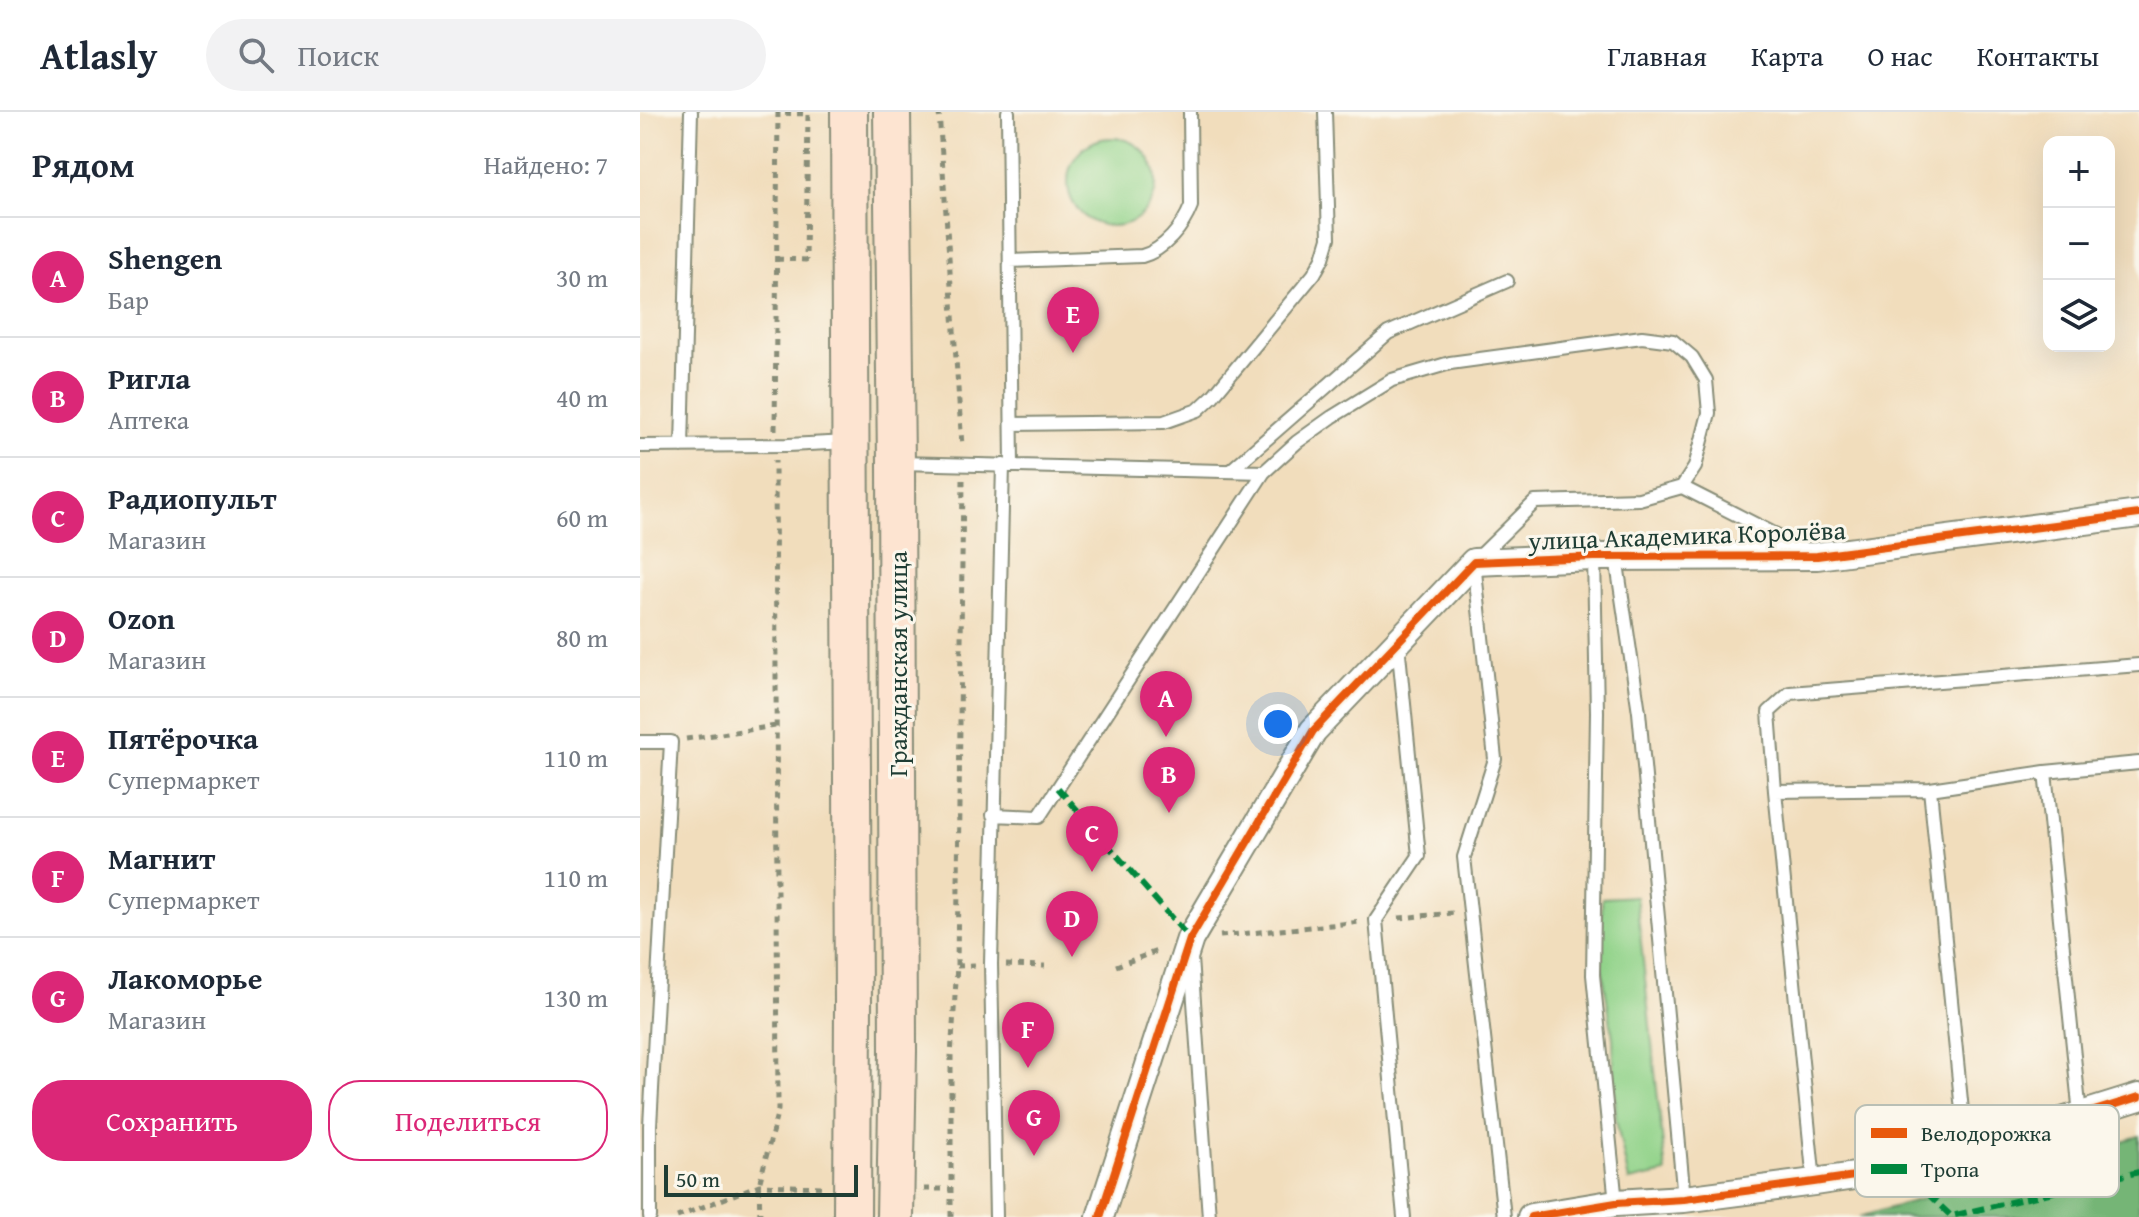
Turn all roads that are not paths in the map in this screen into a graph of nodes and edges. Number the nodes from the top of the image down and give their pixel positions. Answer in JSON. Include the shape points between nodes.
{"nodes":[{"id":1,"x":691,"y":112,"type":"edge"},
{"id":2,"x":849,"y":112,"type":"edge"},
{"id":3,"x":892,"y":112,"type":"edge"},
{"id":4,"x":1008,"y":112,"type":"edge"},
{"id":5,"x":1190,"y":112,"type":"edge"},
{"id":6,"x":1325,"y":112,"type":"edge"},
{"id":7,"x":1010,"y":261,"type":"junction"},
{"id":8,"x":1507,"y":281,"type":"dead end"},
{"id":9,"x":1012,"y":424,"type":"junction"},
{"id":10,"x":851,"y":442,"type":"junction"},
{"id":11,"x":640,"y":446,"type":"edge"},
{"id":12,"x":682,"y":446,"type":"junction"},
{"id":13,"x":896,"y":463,"type":"junction"},
{"id":14,"x":1008,"y":465,"type":"junction"},
{"id":15,"x":1230,"y":471,"type":"junction"},
{"id":16,"x":1264,"y":472,"type":"junction"},
{"id":17,"x":1682,"y":487,"type":"junction"},
{"id":18,"x":2139,"y":514,"type":"edge"},
{"id":19,"x":1817,"y":556,"type":"junction"},
{"id":20,"x":1605,"y":557,"type":"junction"},
{"id":21,"x":1474,"y":562,"type":"junction"},
{"id":22,"x":1398,"y":643,"type":"junction"},
{"id":23,"x":2139,"y":665,"type":"edge"},
{"id":24,"x":640,"y":742,"type":"edge"},
{"id":25,"x":2139,"y":763,"type":"edge"},
{"id":26,"x":2045,"y":772,"type":"junction"},
{"id":27,"x":1930,"y":789,"type":"junction"},
{"id":28,"x":1775,"y":791,"type":"junction"},
{"id":29,"x":993,"y":815,"type":"junction"},
{"id":30,"x":1190,"y":939,"type":"junction"},
{"id":31,"x":2139,"y":1097,"type":"edge"},
{"id":32,"x":1961,"y":1105,"type":"edge"},
{"id":33,"x":2079,"y":1105,"type":"edge"},
{"id":34,"x":2113,"y":1105,"type":"edge"},
{"id":35,"x":645,"y":1126,"type":"edge"},
{"id":36,"x":1855,"y":1176,"type":"edge"},
{"id":37,"x":1814,"y":1182,"type":"junction"},
{"id":38,"x":1684,"y":1199,"type":"junction"},
{"id":39,"x":905,"y":1203,"type":"edge"},
{"id":40,"x":1616,"y":1203,"type":"junction"},
{"id":41,"x":650,"y":1217,"type":"edge"},
{"id":42,"x":852,"y":1217,"type":"edge"},
{"id":43,"x":996,"y":1217,"type":"edge"},
{"id":44,"x":1100,"y":1217,"type":"edge"},
{"id":45,"x":1209,"y":1217,"type":"edge"},
{"id":46,"x":1404,"y":1217,"type":"edge"},
{"id":47,"x":1504,"y":1217,"type":"edge"},
{"id":48,"x":1531,"y":1217,"type":"edge"}],
"edges":[{"from":1,"to":12,"type":"lane"},
{"from":2,"to":10,"type":"main road","name":"Гражданская улица"},
{"from":3,"to":13,"type":"main road","name":"Гражданская улица"},
{"from":4,"to":7,"type":"lane"},
{"from":5,"to":7,"type":"lane","via":[[1191,206],[1160,248],[1142,256]]},
{"from":6,"to":9,"type":"lane","via":[[1329,238],[1323,258],[1213,396],[1198,410],[1164,422]]},
{"from":7,"to":9,"type":"lane"},
{"from":8,"to":15,"type":"lane","via":[[1388,333]]},
{"from":9,"to":14,"type":"lane"},
{"from":10,"to":12,"type":"lane"},
{"from":10,"to":42,"type":"main road","name":"Гражданская улица"},
{"from":11,"to":12,"type":"lane"},
{"from":13,"to":14,"type":"lane"},
{"from":13,"to":39,"type":"main road","name":"Гражданская улица","via":[[898,1051]]},
{"from":14,"to":15,"type":"lane"},
{"from":14,"to":29,"type":"lane"},
{"from":15,"to":16,"type":"lane"},
{"from":16,"to":17,"type":"lane","via":[[1297,442],[1392,380],[1450,363],[1642,337],[1673,341],[1692,357],[1706,380],[1709,413],[1695,467]]},
{"from":16,"to":29,"type":"lane","via":[[1039,817]]},
{"from":17,"to":19,"type":"lane"},
{"from":17,"to":21,"type":"lane","via":[[1639,499],[1535,502]]},
{"from":18,"to":19,"type":"street","name":"улица Академика Королёва"},
{"from":19,"to":20,"type":"street","name":"улица Академика Королёва"},
{"from":20,"to":21,"type":"street","name":"улица Академика Королёва"},
{"from":20,"to":38,"type":"lane","via":[[1639,712]]},
{"from":20,"to":40,"type":"lane","via":[[1593,975]]},
{"from":21,"to":22,"type":"street"},
{"from":21,"to":47,"type":"lane","via":[[1495,759],[1464,857]]},
{"from":22,"to":30,"type":"street","via":[[1313,731]]},
{"from":22,"to":46,"type":"lane","via":[[1419,856],[1376,920]]},
{"from":23,"to":28,"type":"lane","via":[[1790,693],[1769,712]]},
{"from":24,"to":35,"type":"lane","via":[[671,742]]},
{"from":25,"to":26,"type":"lane"},
{"from":26,"to":27,"type":"lane"},
{"from":26,"to":33,"type":"lane"},
{"from":27,"to":28,"type":"lane"},
{"from":27,"to":32,"type":"lane"},
{"from":28,"to":37,"type":"lane"},
{"from":29,"to":43,"type":"lane"},
{"from":30,"to":44,"type":"street"},
{"from":30,"to":45,"type":"lane"},
{"from":31,"to":34,"type":"street"},
{"from":35,"to":41,"type":"lane"},
{"from":36,"to":37,"type":"street"},
{"from":37,"to":38,"type":"street"},
{"from":38,"to":40,"type":"street"},
{"from":40,"to":48,"type":"street"}]}
